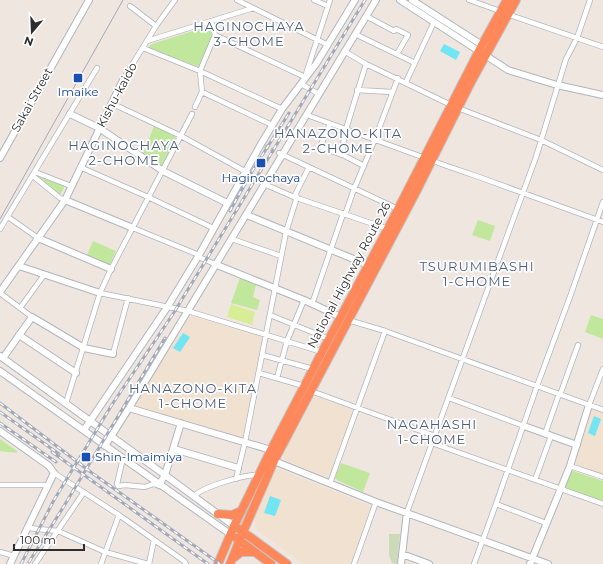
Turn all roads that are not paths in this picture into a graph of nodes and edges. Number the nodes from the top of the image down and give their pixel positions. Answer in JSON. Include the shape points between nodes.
{"nodes":[{"id":1,"x":89,"y":0,"type":"edge"},
{"id":2,"x":174,"y":0,"type":"edge"},
{"id":3,"x":237,"y":0,"type":"edge"},
{"id":4,"x":314,"y":0,"type":"edge"},
{"id":5,"x":330,"y":0,"type":"edge"},
{"id":6,"x":356,"y":0,"type":"edge"},
{"id":7,"x":376,"y":0,"type":"edge"},
{"id":8,"x":400,"y":0,"type":"edge"},
{"id":9,"x":412,"y":0,"type":"edge"},
{"id":10,"x":469,"y":0,"type":"edge"},
{"id":11,"x":507,"y":0,"type":"edge"},
{"id":12,"x":516,"y":0,"type":"edge"},
{"id":13,"x":590,"y":0,"type":"edge"},
{"id":14,"x":130,"y":6,"type":"dead end"},
{"id":15,"x":328,"y":6,"type":"junction"},
{"id":16,"x":253,"y":8,"type":"junction"},
{"id":17,"x":504,"y":13,"type":"junction"},
{"id":18,"x":366,"y":16,"type":"junction"},
{"id":19,"x":211,"y":21,"type":"junction"},
{"id":20,"x":434,"y":22,"type":"junction"},
{"id":21,"x":156,"y":26,"type":"junction"},
{"id":22,"x":355,"y":34,"type":"junction"},
{"id":23,"x":215,"y":35,"type":"junction"},
{"id":24,"x":576,"y":38,"type":"junction"},
{"id":25,"x":317,"y":39,"type":"junction"},
{"id":26,"x":147,"y":41,"type":"junction"},
{"id":27,"x":328,"y":45,"type":"junction"},
{"id":28,"x":143,"y":48,"type":"junction"},
{"id":29,"x":603,"y":48,"type":"edge"},
{"id":30,"x":482,"y":50,"type":"junction"},
{"id":31,"x":344,"y":51,"type":"junction"},
{"id":32,"x":397,"y":54,"type":"junction"},
{"id":33,"x":415,"y":63,"type":"junction"},
{"id":34,"x":366,"y":64,"type":"junction"},
{"id":35,"x":97,"y":68,"type":"dead end"},
{"id":36,"x":200,"y":71,"type":"junction"},
{"id":37,"x":305,"y":77,"type":"junction"},
{"id":38,"x":124,"y":78,"type":"joint"},
{"id":39,"x":398,"y":78,"type":"junction"},
{"id":40,"x":406,"y":82,"type":"junction"},
{"id":41,"x":302,"y":84,"type":"junction"},
{"id":42,"x":557,"y":85,"type":"junction"},
{"id":43,"x":357,"y":90,"type":"junction"},
{"id":44,"x":202,"y":92,"type":"junction"},
{"id":45,"x":392,"y":92,"type":"junction"},
{"id":46,"x":319,"y":94,"type":"junction"},
{"id":47,"x":603,"y":95,"type":"edge"},
{"id":48,"x":111,"y":103,"type":"junction"},
{"id":49,"x":455,"y":106,"type":"junction"},
{"id":50,"x":195,"y":108,"type":"dead end"},
{"id":51,"x":282,"y":110,"type":"junction"},
{"id":52,"x":70,"y":114,"type":"junction"},
{"id":53,"x":192,"y":114,"type":"dead end"},
{"id":54,"x":307,"y":115,"type":"junction"},
{"id":55,"x":330,"y":124,"type":"junction"},
{"id":56,"x":272,"y":125,"type":"junction"},
{"id":57,"x":99,"y":128,"type":"junction"},
{"id":58,"x":345,"y":129,"type":"junction"},
{"id":59,"x":181,"y":136,"type":"junction"},
{"id":60,"x":375,"y":139,"type":"junction"},
{"id":61,"x":541,"y":140,"type":"junction"},
{"id":62,"x":281,"y":154,"type":"junction"},
{"id":63,"x":342,"y":155,"type":"junction"},
{"id":64,"x":0,"y":158,"type":"edge"},
{"id":65,"x":429,"y":159,"type":"junction"},
{"id":66,"x":364,"y":166,"type":"junction"},
{"id":67,"x":80,"y":167,"type":"junction"},
{"id":68,"x":309,"y":167,"type":"junction"},
{"id":69,"x":603,"y":170,"type":"edge"},
{"id":70,"x":163,"y":171,"type":"junction"},
{"id":71,"x":246,"y":173,"type":"junction"},
{"id":72,"x":34,"y":174,"type":"junction"},
{"id":73,"x":264,"y":183,"type":"junction"},
{"id":74,"x":71,"y":186,"type":"junction"},
{"id":75,"x":354,"y":189,"type":"junction"},
{"id":76,"x":523,"y":192,"type":"junction"},
{"id":77,"x":148,"y":197,"type":"junction"},
{"id":78,"x":296,"y":197,"type":"junction"},
{"id":79,"x":65,"y":200,"type":"junction"},
{"id":80,"x":603,"y":202,"type":"edge"},
{"id":81,"x":227,"y":203,"type":"junction"},
{"id":82,"x":398,"y":209,"type":"junction"},
{"id":83,"x":343,"y":214,"type":"junction"},
{"id":84,"x":247,"y":215,"type":"junction"},
{"id":85,"x":8,"y":217,"type":"junction"},
{"id":86,"x":597,"y":219,"type":"junction"},
{"id":87,"x":603,"y":222,"type":"edge"},
{"id":88,"x":133,"y":228,"type":"junction"},
{"id":89,"x":213,"y":228,"type":"junction"},
{"id":90,"x":388,"y":229,"type":"junction"},
{"id":91,"x":0,"y":230,"type":"edge"},
{"id":92,"x":286,"y":232,"type":"junction"},
{"id":93,"x":38,"y":238,"type":"junction"},
{"id":94,"x":232,"y":239,"type":"junction"},
{"id":95,"x":330,"y":250,"type":"junction"},
{"id":96,"x":199,"y":255,"type":"junction"},
{"id":97,"x":281,"y":256,"type":"junction"},
{"id":98,"x":498,"y":260,"type":"dead end"},
{"id":99,"x":217,"y":265,"type":"junction"},
{"id":100,"x":368,"y":265,"type":"junction"},
{"id":101,"x":18,"y":266,"type":"junction"},
{"id":102,"x":110,"y":269,"type":"junction"},
{"id":103,"x":494,"y":272,"type":"dead end"},
{"id":104,"x":44,"y":275,"type":"junction"},
{"id":105,"x":276,"y":288,"type":"junction"},
{"id":106,"x":0,"y":293,"type":"edge"},
{"id":107,"x":100,"y":293,"type":"junction"},
{"id":108,"x":128,"y":298,"type":"junction"},
{"id":109,"x":304,"y":300,"type":"junction"},
{"id":110,"x":312,"y":304,"type":"junction"},
{"id":111,"x":168,"y":306,"type":"junction"},
{"id":112,"x":20,"y":308,"type":"junction"},
{"id":113,"x":188,"y":311,"type":"junction"},
{"id":114,"x":270,"y":315,"type":"junction"},
{"id":115,"x":32,"y":317,"type":"junction"},
{"id":116,"x":345,"y":319,"type":"junction"},
{"id":117,"x":294,"y":324,"type":"junction"},
{"id":118,"x":385,"y":331,"type":"junction"},
{"id":119,"x":19,"y":335,"type":"junction"},
{"id":120,"x":266,"y":335,"type":"junction"},
{"id":121,"x":329,"y":339,"type":"junction"},
{"id":122,"x":287,"y":341,"type":"junction"},
{"id":123,"x":578,"y":345,"type":"dead end"},
{"id":124,"x":84,"y":348,"type":"junction"},
{"id":125,"x":322,"y":352,"type":"junction"},
{"id":126,"x":113,"y":354,"type":"joint"},
{"id":127,"x":262,"y":355,"type":"junction"},
{"id":128,"x":1,"y":357,"type":"edge"},
{"id":129,"x":463,"y":359,"type":"junction"},
{"id":130,"x":282,"y":360,"type":"junction"},
{"id":131,"x":313,"y":369,"type":"junction"},
{"id":132,"x":603,"y":369,"type":"edge"},
{"id":133,"x":0,"y":371,"type":"edge"},
{"id":134,"x":76,"y":373,"type":"junction"},
{"id":135,"x":259,"y":373,"type":"junction"},
{"id":136,"x":277,"y":378,"type":"junction"},
{"id":137,"x":537,"y":386,"type":"junction"},
{"id":138,"x":307,"y":389,"type":"junction"},
{"id":139,"x":560,"y":394,"type":"junction"},
{"id":140,"x":449,"y":398,"type":"junction"},
{"id":141,"x":66,"y":403,"type":"junction"},
{"id":142,"x":589,"y":405,"type":"junction"},
{"id":143,"x":358,"y":407,"type":"junction"},
{"id":144,"x":129,"y":408,"type":"junction"},
{"id":145,"x":603,"y":410,"type":"edge"},
{"id":146,"x":90,"y":421,"type":"junction"},
{"id":147,"x":181,"y":423,"type":"junction"},
{"id":148,"x":524,"y":426,"type":"junction"},
{"id":149,"x":84,"y":430,"type":"junction"},
{"id":150,"x":0,"y":431,"type":"edge"},
{"id":151,"x":548,"y":435,"type":"junction"},
{"id":152,"x":112,"y":436,"type":"junction"},
{"id":153,"x":435,"y":436,"type":"junction"},
{"id":154,"x":245,"y":442,"type":"junction"},
{"id":155,"x":432,"y":443,"type":"junction"},
{"id":156,"x":577,"y":445,"type":"junction"},
{"id":157,"x":105,"y":446,"type":"junction"},
{"id":158,"x":174,"y":449,"type":"junction"},
{"id":159,"x":271,"y":450,"type":"junction"},
{"id":160,"x":123,"y":458,"type":"junction"},
{"id":161,"x":274,"y":461,"type":"junction"},
{"id":162,"x":570,"y":466,"type":"junction"},
{"id":163,"x":238,"y":468,"type":"junction"},
{"id":164,"x":508,"y":470,"type":"junction"},
{"id":165,"x":54,"y":473,"type":"junction"},
{"id":166,"x":258,"y":474,"type":"junction"},
{"id":167,"x":165,"y":475,"type":"junction"},
{"id":168,"x":603,"y":477,"type":"edge"},
{"id":169,"x":236,"y":479,"type":"junction"},
{"id":170,"x":535,"y":480,"type":"junction"},
{"id":171,"x":330,"y":483,"type":"junction"},
{"id":172,"x":48,"y":485,"type":"junction"},
{"id":173,"x":159,"y":485,"type":"junction"},
{"id":174,"x":0,"y":486,"type":"edge"},
{"id":175,"x":561,"y":489,"type":"junction"},
{"id":176,"x":84,"y":492,"type":"junction"},
{"id":177,"x":194,"y":496,"type":"junction"},
{"id":178,"x":376,"y":502,"type":"junction"},
{"id":179,"x":496,"y":504,"type":"junction"},
{"id":180,"x":603,"y":504,"type":"edge"},
{"id":181,"x":241,"y":511,"type":"junction"},
{"id":182,"x":407,"y":512,"type":"junction"},
{"id":183,"x":218,"y":514,"type":"junction"},
{"id":184,"x":119,"y":515,"type":"junction"},
{"id":185,"x":546,"y":523,"type":"junction"},
{"id":186,"x":234,"y":526,"type":"junction"},
{"id":187,"x":28,"y":528,"type":"junction"},
{"id":188,"x":58,"y":531,"type":"junction"},
{"id":189,"x":242,"y":532,"type":"junction"},
{"id":190,"x":230,"y":534,"type":"junction"},
{"id":191,"x":154,"y":540,"type":"junction"},
{"id":192,"x":483,"y":540,"type":"junction"},
{"id":193,"x":239,"y":541,"type":"junction"},
{"id":194,"x":0,"y":552,"type":"edge"},
{"id":195,"x":105,"y":552,"type":"junction"},
{"id":196,"x":255,"y":552,"type":"junction"},
{"id":197,"x":402,"y":554,"type":"junction"},
{"id":198,"x":14,"y":556,"type":"junction"},
{"id":199,"x":532,"y":561,"type":"edge"},
{"id":200,"x":231,"y":562,"type":"edge"},
{"id":201,"x":10,"y":564,"type":"edge"},
{"id":202,"x":35,"y":564,"type":"edge"},
{"id":203,"x":101,"y":564,"type":"edge"},
{"id":204,"x":149,"y":564,"type":"edge"},
{"id":205,"x":186,"y":564,"type":"edge"},
{"id":206,"x":218,"y":564,"type":"edge"},
{"id":207,"x":271,"y":564,"type":"edge"},
{"id":208,"x":287,"y":564,"type":"edge"},
{"id":209,"x":354,"y":564,"type":"edge"},
{"id":210,"x":400,"y":564,"type":"edge"},
{"id":211,"x":429,"y":564,"type":"edge"},
{"id":212,"x":474,"y":564,"type":"edge"},
{"id":213,"x":548,"y":564,"type":"edge"}],
"edges":[{"from":1,"to":64,"type":"street","name":"Sakai Street"},
{"from":2,"to":21,"type":"street","name":"Kishu-kaido"},
{"from":3,"to":16,"type":"street"},
{"from":4,"to":15,"type":"street"},
{"from":5,"to":15,"type":"street"},
{"from":6,"to":27,"type":"street"},
{"from":7,"to":18,"type":"street"},
{"from":8,"to":20,"type":"street"},
{"from":9,"to":30,"type":"street"},
{"from":10,"to":17,"type":"street"},
{"from":11,"to":17,"type":"highway","name":"National Highway Route 26"},
{"from":12,"to":17,"type":"highway","name":"National Highway Route 26"},
{"from":13,"to":24,"type":"street"},
{"from":14,"to":21,"type":"street"},
{"from":15,"to":25,"type":"street"},
{"from":16,"to":19,"type":"street"},
{"from":16,"to":25,"type":"street"},
{"from":17,"to":24,"type":"street"},
{"from":17,"to":30,"type":"highway","name":"National Highway Route 26"},
{"from":18,"to":22,"type":"street"},
{"from":18,"to":32,"type":"street","via":[[394,31],[396,29],[408,35]]},
{"from":19,"to":23,"type":"street"},
{"from":19,"to":26,"type":"street"},
{"from":20,"to":30,"type":"street"},
{"from":20,"to":33,"type":"street"},
{"from":21,"to":26,"type":"street","name":"Kishu-kaido"},
{"from":22,"to":31,"type":"street"},
{"from":22,"to":32,"type":"street"},
{"from":23,"to":36,"type":"street"},
{"from":23,"to":37,"type":"street"},
{"from":24,"to":29,"type":"street"},
{"from":24,"to":42,"type":"street"},
{"from":25,"to":27,"type":"street"},
{"from":25,"to":37,"type":"street"},
{"from":26,"to":28,"type":"street","name":"Kishu-kaido"},
{"from":27,"to":37,"type":"street"},
{"from":28,"to":36,"type":"street"},
{"from":28,"to":38,"type":"street","name":"Kishu-kaido"},
{"from":30,"to":42,"type":"street","via":[[508,70]]},
{"from":30,"to":49,"type":"highway","name":"National Highway Route 26"},
{"from":31,"to":34,"type":"street"},
{"from":31,"to":46,"type":"street"},
{"from":32,"to":33,"type":"street"},
{"from":33,"to":40,"type":"street"},
{"from":34,"to":39,"type":"street"},
{"from":34,"to":43,"type":"street"},
{"from":35,"to":52,"type":"street"},
{"from":36,"to":44,"type":"street"},
{"from":36,"to":51,"type":"street"},
{"from":37,"to":41,"type":"street"},
{"from":38,"to":48,"type":"street","name":"Kishu-kaido"},
{"from":39,"to":40,"type":"street"},
{"from":39,"to":45,"type":"street"},
{"from":40,"to":49,"type":"street"},
{"from":41,"to":46,"type":"street"},
{"from":41,"to":51,"type":"street"},
{"from":42,"to":47,"type":"street"},
{"from":42,"to":61,"type":"street"},
{"from":43,"to":45,"type":"street"},
{"from":43,"to":58,"type":"street"},
{"from":44,"to":50,"type":"street"},
{"from":44,"to":56,"type":"street"},
{"from":45,"to":60,"type":"street"},
{"from":46,"to":54,"type":"street"},
{"from":48,"to":57,"type":"street","name":"Kishu-kaido"},
{"from":48,"to":59,"type":"street"},
{"from":49,"to":61,"type":"street"},
{"from":49,"to":65,"type":"highway","name":"National Highway Route 26"},
{"from":51,"to":56,"type":"street"},
{"from":52,"to":57,"type":"street"},
{"from":52,"to":72,"type":"street"},
{"from":53,"to":59,"type":"street"},
{"from":54,"to":55,"type":"street"},
{"from":54,"to":62,"type":"street"},
{"from":55,"to":58,"type":"street"},
{"from":55,"to":63,"type":"street","via":[[320,147]]},
{"from":56,"to":71,"type":"street"},
{"from":57,"to":67,"type":"street","name":"Kishu-kaido"},
{"from":57,"to":70,"type":"street"},
{"from":58,"to":60,"type":"street"},
{"from":58,"to":63,"type":"street"},
{"from":59,"to":70,"type":"street"},
{"from":59,"to":71,"type":"street"},
{"from":60,"to":65,"type":"street"},
{"from":60,"to":66,"type":"street"},
{"from":61,"to":69,"type":"street"},
{"from":61,"to":76,"type":"street"},
{"from":62,"to":68,"type":"street"},
{"from":62,"to":73,"type":"street"},
{"from":63,"to":66,"type":"street"},
{"from":65,"to":76,"type":"street"},
{"from":65,"to":82,"type":"highway","name":"National Highway Route 26"},
{"from":65,"to":116,"type":"highway","name":"National Highway Route 26"},
{"from":66,"to":75,"type":"street"},
{"from":67,"to":74,"type":"street","name":"Kishu-kaido"},
{"from":67,"to":77,"type":"street"},
{"from":68,"to":75,"type":"street"},
{"from":68,"to":78,"type":"street"},
{"from":70,"to":77,"type":"street"},
{"from":70,"to":81,"type":"street"},
{"from":71,"to":81,"type":"street"},
{"from":72,"to":74,"type":"street"},
{"from":72,"to":79,"type":"street"},
{"from":72,"to":85,"type":"street"},
{"from":73,"to":78,"type":"street"},
{"from":73,"to":84,"type":"street"},
{"from":74,"to":79,"type":"street","name":"Kishu-kaido"},
{"from":75,"to":82,"type":"street"},
{"from":75,"to":83,"type":"street"},
{"from":76,"to":86,"type":"street"},
{"from":76,"to":98,"type":"street"},
{"from":77,"to":88,"type":"street"},
{"from":77,"to":89,"type":"street"},
{"from":78,"to":83,"type":"street"},
{"from":78,"to":92,"type":"street"},
{"from":79,"to":88,"type":"street"},
{"from":79,"to":93,"type":"street","name":"Kishu-kaido"},
{"from":80,"to":86,"type":"street"},
{"from":81,"to":89,"type":"street"},
{"from":82,"to":90,"type":"highway","name":"National Highway Route 26"},
{"from":83,"to":90,"type":"street"},
{"from":83,"to":95,"type":"street"},
{"from":84,"to":92,"type":"street"},
{"from":84,"to":94,"type":"street"},
{"from":85,"to":91,"type":"street"},
{"from":85,"to":93,"type":"street"},
{"from":86,"to":87,"type":"street"},
{"from":86,"to":137,"type":"street"},
{"from":88,"to":96,"type":"street"},
{"from":88,"to":102,"type":"street"},
{"from":89,"to":96,"type":"street"},
{"from":90,"to":100,"type":"highway","name":"National Highway Route 26"},
{"from":92,"to":95,"type":"street"},
{"from":92,"to":97,"type":"street"},
{"from":93,"to":101,"type":"street","name":"Kishu-kaido"},
{"from":93,"to":102,"type":"street"},
{"from":94,"to":97,"type":"street"},
{"from":94,"to":99,"type":"street"},
{"from":95,"to":100,"type":"street"},
{"from":95,"to":110,"type":"street"},
{"from":96,"to":99,"type":"street"},
{"from":96,"to":111,"type":"street"},
{"from":97,"to":105,"type":"street"},
{"from":99,"to":105,"type":"street"},
{"from":99,"to":113,"type":"street"},
{"from":100,"to":116,"type":"highway","name":"National Highway Route 26"},
{"from":101,"to":104,"type":"street"},
{"from":101,"to":106,"type":"street","name":"Kishu-kaido"},
{"from":102,"to":107,"type":"street"},
{"from":103,"to":129,"type":"street"},
{"from":104,"to":107,"type":"street"},
{"from":104,"to":112,"type":"street"},
{"from":105,"to":109,"type":"street"},
{"from":105,"to":114,"type":"street"},
{"from":106,"to":112,"type":"street"},
{"from":107,"to":108,"type":"street"},
{"from":107,"to":124,"type":"street"},
{"from":108,"to":111,"type":"street"},
{"from":108,"to":126,"type":"street"},
{"from":109,"to":110,"type":"street"},
{"from":109,"to":117,"type":"street"},
{"from":110,"to":116,"type":"street"},
{"from":111,"to":113,"type":"street"},
{"from":111,"to":146,"type":"street"},
{"from":112,"to":115,"type":"street"},
{"from":113,"to":120,"type":"street"},
{"from":113,"to":144,"type":"street"},
{"from":114,"to":117,"type":"street"},
{"from":114,"to":120,"type":"street"},
{"from":115,"to":119,"type":"street"},
{"from":115,"to":124,"type":"street"},
{"from":116,"to":118,"type":"street"},
{"from":116,"to":121,"type":"highway","name":"National Highway Route 26"},
{"from":116,"to":138,"type":"highway","name":"National Highway Route 26"},
{"from":117,"to":121,"type":"street"},
{"from":117,"to":122,"type":"street"},
{"from":118,"to":129,"type":"street"},
{"from":118,"to":143,"type":"street"},
{"from":119,"to":128,"type":"street"},
{"from":119,"to":134,"type":"street"},
{"from":120,"to":122,"type":"street"},
{"from":120,"to":127,"type":"street"},
{"from":121,"to":125,"type":"highway","name":"National Highway Route 26"},
{"from":122,"to":125,"type":"street"},
{"from":122,"to":130,"type":"street"},
{"from":123,"to":139,"type":"street"},
{"from":124,"to":126,"type":"street"},
{"from":124,"to":134,"type":"street"},
{"from":125,"to":131,"type":"highway","name":"National Highway Route 26"},
{"from":127,"to":130,"type":"street"},
{"from":127,"to":135,"type":"street"},
{"from":128,"to":141,"type":"street"},
{"from":129,"to":137,"type":"street"},
{"from":129,"to":140,"type":"street"},
{"from":130,"to":131,"type":"street"},
{"from":130,"to":136,"type":"street"},
{"from":131,"to":138,"type":"highway","name":"National Highway Route 26"},
{"from":132,"to":142,"type":"street"},
{"from":133,"to":149,"type":"street"},
{"from":134,"to":141,"type":"street"},
{"from":135,"to":136,"type":"street"},
{"from":135,"to":154,"type":"street"},
{"from":136,"to":138,"type":"street"},
{"from":137,"to":139,"type":"street"},
{"from":137,"to":148,"type":"street"},
{"from":138,"to":143,"type":"street"},
{"from":138,"to":159,"type":"highway","name":"National Highway Route 26"},
{"from":138,"to":161,"type":"highway","name":"National Highway Route 26"},
{"from":139,"to":142,"type":"street"},
{"from":139,"to":151,"type":"street"},
{"from":140,"to":148,"type":"street"},
{"from":140,"to":153,"type":"street"},
{"from":141,"to":146,"type":"street"},
{"from":142,"to":145,"type":"street"},
{"from":142,"to":156,"type":"street"},
{"from":143,"to":153,"type":"street"},
{"from":143,"to":171,"type":"street"},
{"from":144,"to":147,"type":"street"},
{"from":144,"to":152,"type":"street"},
{"from":146,"to":149,"type":"street"},
{"from":146,"to":152,"type":"street"},
{"from":147,"to":154,"type":"street"},
{"from":147,"to":158,"type":"street"},
{"from":148,"to":151,"type":"street"},
{"from":148,"to":164,"type":"street"},
{"from":149,"to":157,"type":"street"},
{"from":150,"to":165,"type":"street","via":[[52,468]]},
{"from":151,"to":156,"type":"street"},
{"from":151,"to":170,"type":"street"},
{"from":152,"to":157,"type":"street"},
{"from":152,"to":167,"type":"street"},
{"from":153,"to":155,"type":"street"},
{"from":154,"to":159,"type":"street"},
{"from":154,"to":163,"type":"street"},
{"from":155,"to":164,"type":"street"},
{"from":155,"to":182,"type":"street"},
{"from":156,"to":162,"type":"street"},
{"from":157,"to":160,"type":"street"},
{"from":158,"to":163,"type":"street"},
{"from":158,"to":167,"type":"street"},
{"from":159,"to":166,"type":"highway","name":"National Highway Route 26"},
{"from":160,"to":173,"type":"street"},
{"from":160,"to":173,"type":"street","via":[[118,486]]},
{"from":161,"to":171,"type":"street"},
{"from":161,"to":189,"type":"highway","name":"National Highway Route 26"},
{"from":162,"to":168,"type":"street"},
{"from":162,"to":175,"type":"street"},
{"from":163,"to":169,"type":"street"},
{"from":164,"to":170,"type":"street"},
{"from":164,"to":179,"type":"street"},
{"from":165,"to":172,"type":"street"},
{"from":165,"to":176,"type":"street"},
{"from":166,"to":169,"type":"street"},
{"from":166,"to":181,"type":"highway","name":"National Highway Route 26"},
{"from":167,"to":173,"type":"street"},
{"from":167,"to":177,"type":"street"},
{"from":169,"to":177,"type":"street","via":[[199,491]]},
{"from":170,"to":175,"type":"street"},
{"from":171,"to":178,"type":"street"},
{"from":172,"to":174,"type":"street"},
{"from":172,"to":187,"type":"street"},
{"from":173,"to":190,"type":"street"},
{"from":175,"to":180,"type":"street"},
{"from":175,"to":185,"type":"street"},
{"from":176,"to":184,"type":"street"},
{"from":176,"to":188,"type":"street"},
{"from":177,"to":183,"type":"street"},
{"from":178,"to":182,"type":"street"},
{"from":178,"to":209,"type":"street"},
{"from":179,"to":185,"type":"street"},
{"from":179,"to":192,"type":"street"},
{"from":181,"to":183,"type":"highway","via":[[232,515]]},
{"from":181,"to":186,"type":"highway","name":"National Highway Route 26"},
{"from":182,"to":192,"type":"street"},
{"from":182,"to":197,"type":"street"},
{"from":183,"to":186,"type":"street"},
{"from":184,"to":191,"type":"street"},
{"from":184,"to":195,"type":"street"},
{"from":185,"to":199,"type":"street"},
{"from":186,"to":189,"type":"highway"},
{"from":186,"to":190,"type":"highway","name":"National Highway Route 26"},
{"from":187,"to":188,"type":"street"},
{"from":187,"to":198,"type":"street"},
{"from":188,"to":195,"type":"street"},
{"from":188,"to":202,"type":"street"},
{"from":189,"to":193,"type":"highway","name":"National Highway Route 26"},
{"from":189,"to":208,"type":"highway"},
{"from":190,"to":193,"type":"highway"},
{"from":190,"to":206,"type":"highway","name":"National Highway Route 26"},
{"from":191,"to":204,"type":"street"},
{"from":191,"to":205,"type":"street"},
{"from":192,"to":199,"type":"street"},
{"from":192,"to":212,"type":"street"},
{"from":193,"to":196,"type":"highway"},
{"from":193,"to":200,"type":"highway","name":"National Highway Route 26"},
{"from":194,"to":198,"type":"street"},
{"from":195,"to":203,"type":"street"},
{"from":195,"to":204,"type":"street"},
{"from":196,"to":200,"type":"highway","via":[[241,552]]},
{"from":196,"to":207,"type":"highway"},
{"from":197,"to":210,"type":"street"},
{"from":197,"to":211,"type":"street"},
{"from":198,"to":201,"type":"street"},
{"from":199,"to":213,"type":"street"}]}
